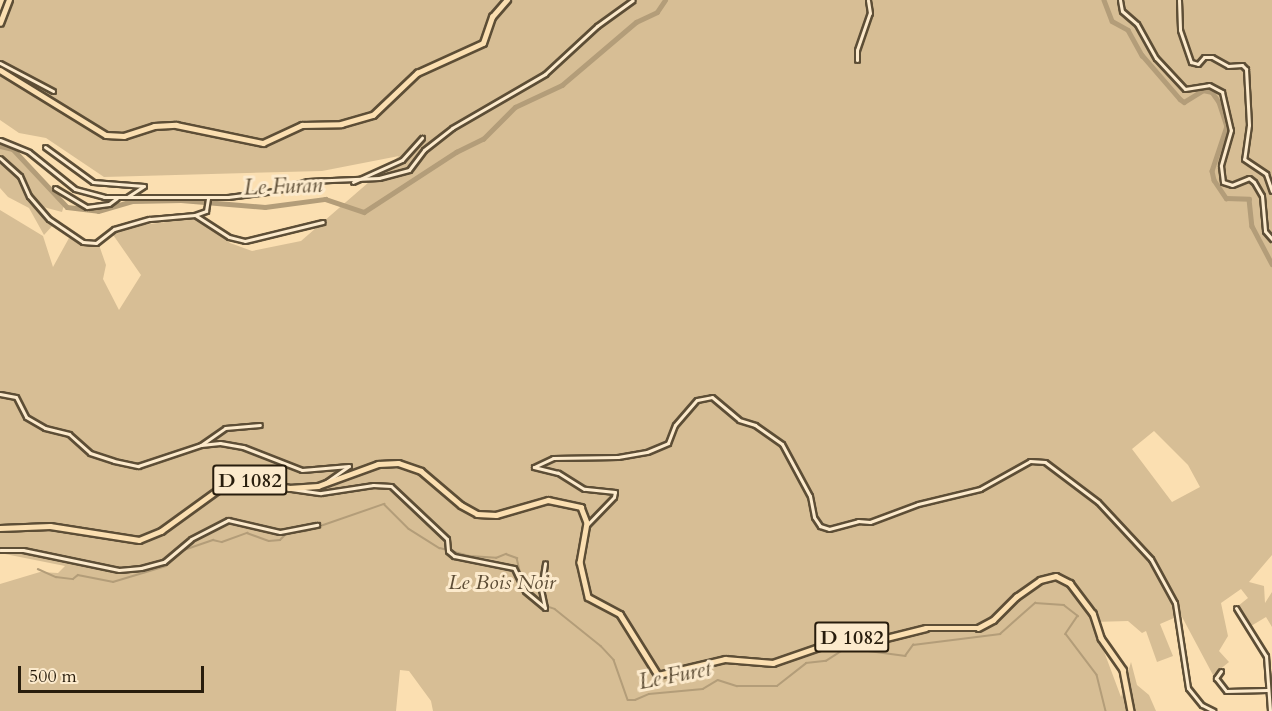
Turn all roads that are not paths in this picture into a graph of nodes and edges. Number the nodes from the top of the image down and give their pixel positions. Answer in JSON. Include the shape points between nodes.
{"nodes":[{"id":1,"x":9,"y":0,"type":"edge"},
{"id":2,"x":507,"y":0,"type":"edge"},
{"id":3,"x":633,"y":0,"type":"edge"},
{"id":4,"x":868,"y":0,"type":"edge"},
{"id":5,"x":1120,"y":0,"type":"edge"},
{"id":6,"x":1179,"y":0,"type":"edge"},
{"id":7,"x":0,"y":23,"type":"edge"},
{"id":8,"x":857,"y":60,"type":"dead end"},
{"id":9,"x":0,"y":63,"type":"edge"},
{"id":10,"x":0,"y":70,"type":"edge"},
{"id":11,"x":53,"y":91,"type":"dead end"},
{"id":12,"x":422,"y":138,"type":"dead end"},
{"id":13,"x":0,"y":140,"type":"edge"},
{"id":14,"x":45,"y":147,"type":"dead end"},
{"id":15,"x":0,"y":158,"type":"edge"},
{"id":16,"x":353,"y":182,"type":"junction"},
{"id":17,"x":55,"y":188,"type":"dead end"},
{"id":18,"x":1272,"y":191,"type":"edge"},
{"id":19,"x":127,"y":197,"type":"junction"},
{"id":20,"x":117,"y":198,"type":"junction"},
{"id":21,"x":208,"y":199,"type":"junction"},
{"id":22,"x":195,"y":215,"type":"junction"},
{"id":23,"x":323,"y":222,"type":"dead end"},
{"id":24,"x":1272,"y":239,"type":"edge"},
{"id":25,"x":0,"y":394,"type":"edge"},
{"id":26,"x":260,"y":425,"type":"dead end"},
{"id":27,"x":201,"y":445,"type":"junction"},
{"id":28,"x":325,"y":485,"type":"junction"},
{"id":29,"x":289,"y":488,"type":"junction"},
{"id":30,"x":317,"y":525,"type":"dead end"},
{"id":31,"x":586,"y":526,"type":"junction"},
{"id":32,"x":0,"y":528,"type":"edge"},
{"id":33,"x":0,"y":550,"type":"edge"},
{"id":34,"x":545,"y":563,"type":"dead end"},
{"id":35,"x":1236,"y":608,"type":"dead end"},
{"id":36,"x":1221,"y":671,"type":"dead end"},
{"id":37,"x":1267,"y":690,"type":"junction"},
{"id":38,"x":1131,"y":711,"type":"edge"},
{"id":39,"x":1214,"y":711,"type":"edge"},
{"id":40,"x":1270,"y":711,"type":"edge"}],
"edges":[{"from":1,"to":7,"type":"main road"},
{"from":2,"to":10,"type":"main road","via":[[492,17],[483,43],[417,73],[373,115],[341,124],[302,125],[263,143],[176,125],[154,126],[124,136],[106,135]]},
{"from":3,"to":16,"type":"street","via":[[597,26],[545,74],[436,140],[409,170]]},
{"from":4,"to":8,"type":"street","via":[[870,12]]},
{"from":5,"to":24,"type":"street","via":[[1122,11],[1137,24],[1156,58],[1185,89],[1209,85],[1222,92],[1231,130],[1221,166],[1223,182],[1232,185],[1249,178],[1254,182],[1262,196],[1265,231]]},
{"from":6,"to":18,"type":"street","via":[[1180,30],[1191,62],[1198,64],[1204,57],[1212,57],[1228,66],[1242,65],[1246,69],[1249,125],[1244,159],[1266,174]]},
{"from":9,"to":11,"type":"street"},
{"from":12,"to":16,"type":"street","via":[[402,160]]},
{"from":13,"to":20,"type":"street","via":[[29,152],[75,189]]},
{"from":14,"to":19,"type":"street","via":[[93,182],[144,186]]},
{"from":15,"to":22,"type":"street","via":[[20,176],[43,213],[69,237],[82,242],[96,243],[114,229],[150,219]]},
{"from":16,"to":21,"type":"street","via":[[308,181],[268,193]]},
{"from":17,"to":20,"type":"street","via":[[87,207],[109,204]]},
{"from":19,"to":20,"type":"street"},
{"from":19,"to":21,"type":"street"},
{"from":21,"to":22,"type":"street","via":[[206,211]]},
{"from":22,"to":23,"type":"street","via":[[229,237],[245,241]]},
{"from":25,"to":27,"type":"street","via":[[16,397],[26,417],[45,428],[69,434],[90,453],[114,461],[138,465]]},
{"from":26,"to":27,"type":"street","via":[[225,428]]},
{"from":27,"to":28,"type":"street","via":[[243,447],[302,470],[349,466],[347,471],[327,478]]},
{"from":28,"to":29,"type":"main road","number":"D 1082"},
{"from":28,"to":31,"type":"main road","number":"D 1082","via":[[374,465],[398,463],[421,471],[477,514],[496,515],[552,500],[578,505],[587,519]]},
{"from":29,"to":32,"type":"main road","number":"D 1082","via":[[252,480],[226,484],[161,531],[140,540],[57,527]]},
{"from":29,"to":34,"type":"street","via":[[321,493],[391,486],[405,495],[423,520],[447,539],[448,550],[454,556],[514,568],[525,591],[546,607],[541,595]]},
{"from":30,"to":33,"type":"street","via":[[275,532],[228,520],[191,539],[164,562],[119,570],[23,550]]},
{"from":31,"to":38,"type":"main road","number":"D 1082","via":[[580,558],[588,597],[620,614],[658,675],[725,659],[773,663],[848,637],[878,640],[926,628],[978,628],[1040,580],[1056,576],[1070,583],[1093,613],[1101,638],[1123,670]]},
{"from":31,"to":39,"type":"street","via":[[615,492],[584,489],[558,473],[534,467],[554,458],[647,452],[668,443],[675,425],[697,400],[712,397],[788,450],[820,526],[836,528],[858,520],[870,522],[918,504],[980,489],[1030,461],[1045,462],[1098,502],[1138,543],[1169,588],[1180,625],[1188,688],[1202,705]]},
{"from":35,"to":37,"type":"street","via":[[1266,656]]},
{"from":36,"to":37,"type":"street","via":[[1216,678],[1226,691]]},
{"from":37,"to":40,"type":"street"}]}
